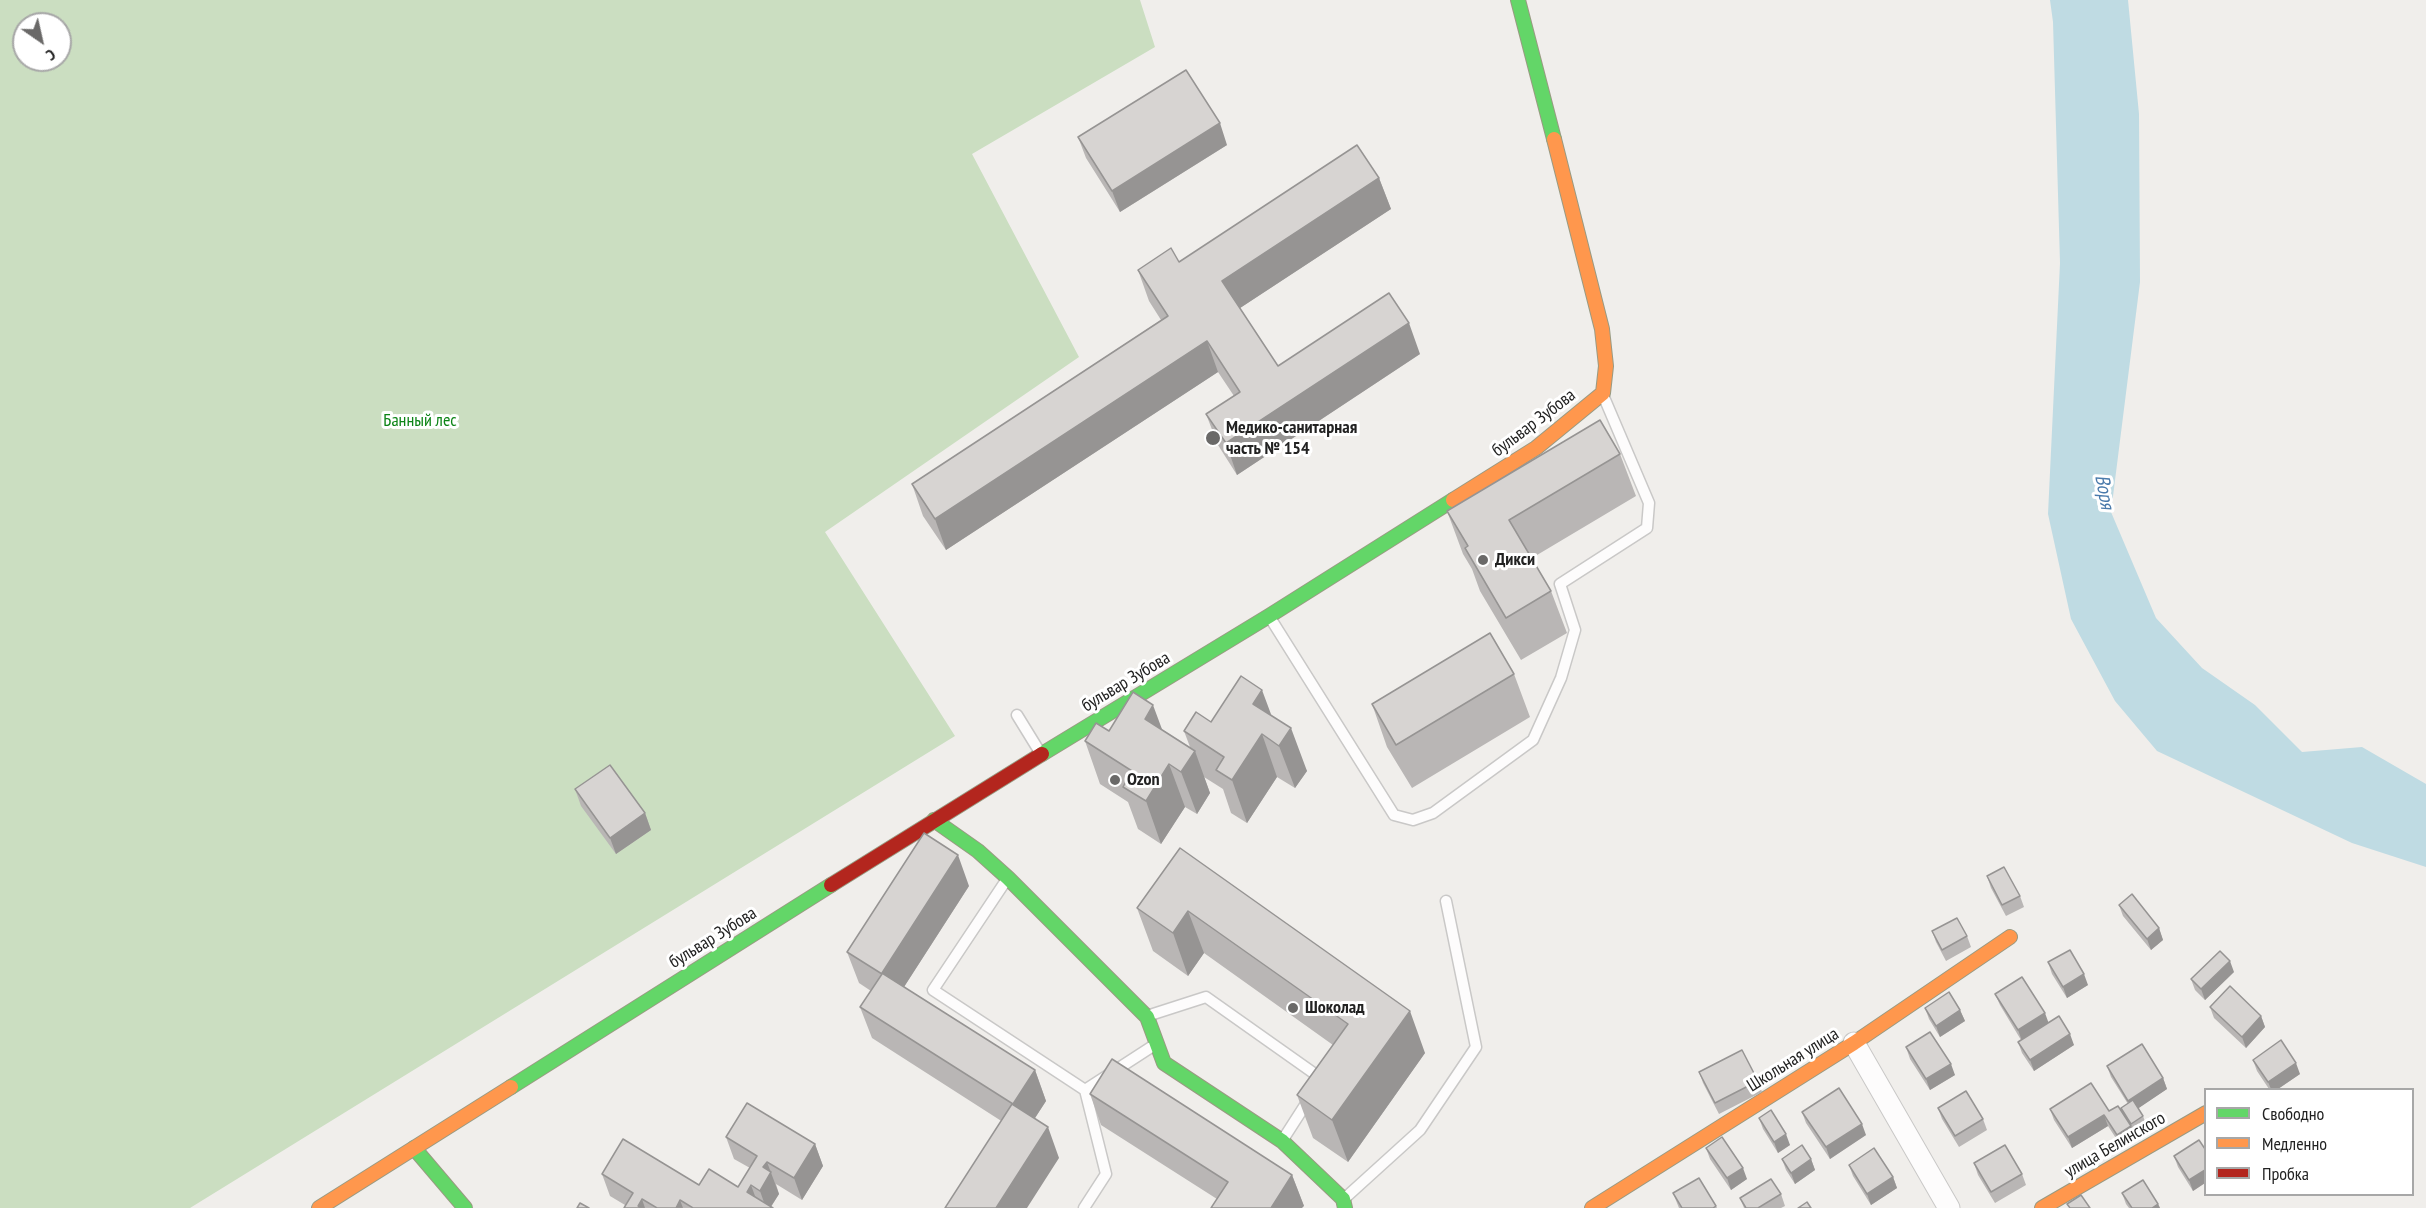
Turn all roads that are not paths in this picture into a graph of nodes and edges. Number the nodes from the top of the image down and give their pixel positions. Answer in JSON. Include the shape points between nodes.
{"nodes":[{"id":1,"x":1518,"y":0,"type":"edge"},
{"id":2,"x":1603,"y":393,"type":"junction"},
{"id":3,"x":1269,"y":616,"type":"junction"},
{"id":4,"x":1017,"y":715,"type":"dead end"},
{"id":5,"x":1041,"y":755,"type":"junction"},
{"id":6,"x":934,"y":820,"type":"junction"},
{"id":7,"x":1008,"y":878,"type":"junction"},
{"id":8,"x":1446,"y":901,"type":"dead end"},
{"id":9,"x":2010,"y":937,"type":"dead end"},
{"id":10,"x":1147,"y":1017,"type":"junction"},
{"id":11,"x":1158,"y":1043,"type":"junction"},
{"id":12,"x":1854,"y":1043,"type":"junction"},
{"id":13,"x":1084,"y":1090,"type":"junction"},
{"id":14,"x":2204,"y":1114,"type":"edge"},
{"id":15,"x":1282,"y":1141,"type":"junction"},
{"id":16,"x":414,"y":1148,"type":"junction"},
{"id":17,"x":1342,"y":1205,"type":"edge"},
{"id":18,"x":319,"y":1208,"type":"edge"},
{"id":19,"x":465,"y":1208,"type":"edge"},
{"id":20,"x":1084,"y":1208,"type":"edge"},
{"id":21,"x":1592,"y":1208,"type":"edge"},
{"id":22,"x":1949,"y":1208,"type":"edge"},
{"id":23,"x":2042,"y":1208,"type":"edge"}],
"edges":[{"from":1,"to":2,"type":"street","name":"бульвар Зубова","via":[[1602,329],[1606,366]]},
{"from":2,"to":3,"type":"street","name":"бульвар Зубова","via":[[1536,448]]},
{"from":2,"to":3,"type":"lane","via":[[1649,503],[1647,528],[1560,584],[1575,630],[1561,678],[1533,740],[1432,813],[1413,820],[1394,815]]},
{"from":3,"to":5,"type":"street","name":"бульвар Зубова"},
{"from":4,"to":5,"type":"lane"},
{"from":5,"to":6,"type":"street","name":"бульвар Зубова"},
{"from":6,"to":7,"type":"street"},
{"from":6,"to":16,"type":"street","name":"бульвар Зубова"},
{"from":7,"to":10,"type":"street"},
{"from":7,"to":13,"type":"lane","via":[[933,990]]},
{"from":8,"to":17,"type":"lane","via":[[1476,1047],[1420,1130]]},
{"from":9,"to":12,"type":"street","name":"Школьная улица"},
{"from":10,"to":11,"type":"street"},
{"from":10,"to":15,"type":"lane","via":[[1206,996],[1322,1078]]},
{"from":11,"to":13,"type":"lane"},
{"from":11,"to":15,"type":"street","via":[[1164,1063]]},
{"from":12,"to":21,"type":"street","name":"Школьная улица"},
{"from":12,"to":22,"type":"street"},
{"from":13,"to":20,"type":"lane","via":[[1106,1174]]},
{"from":14,"to":23,"type":"street","name":"улица Белинского"},
{"from":15,"to":17,"type":"street"},
{"from":16,"to":18,"type":"street","name":"бульвар Зубова"},
{"from":16,"to":19,"type":"street"}]}
